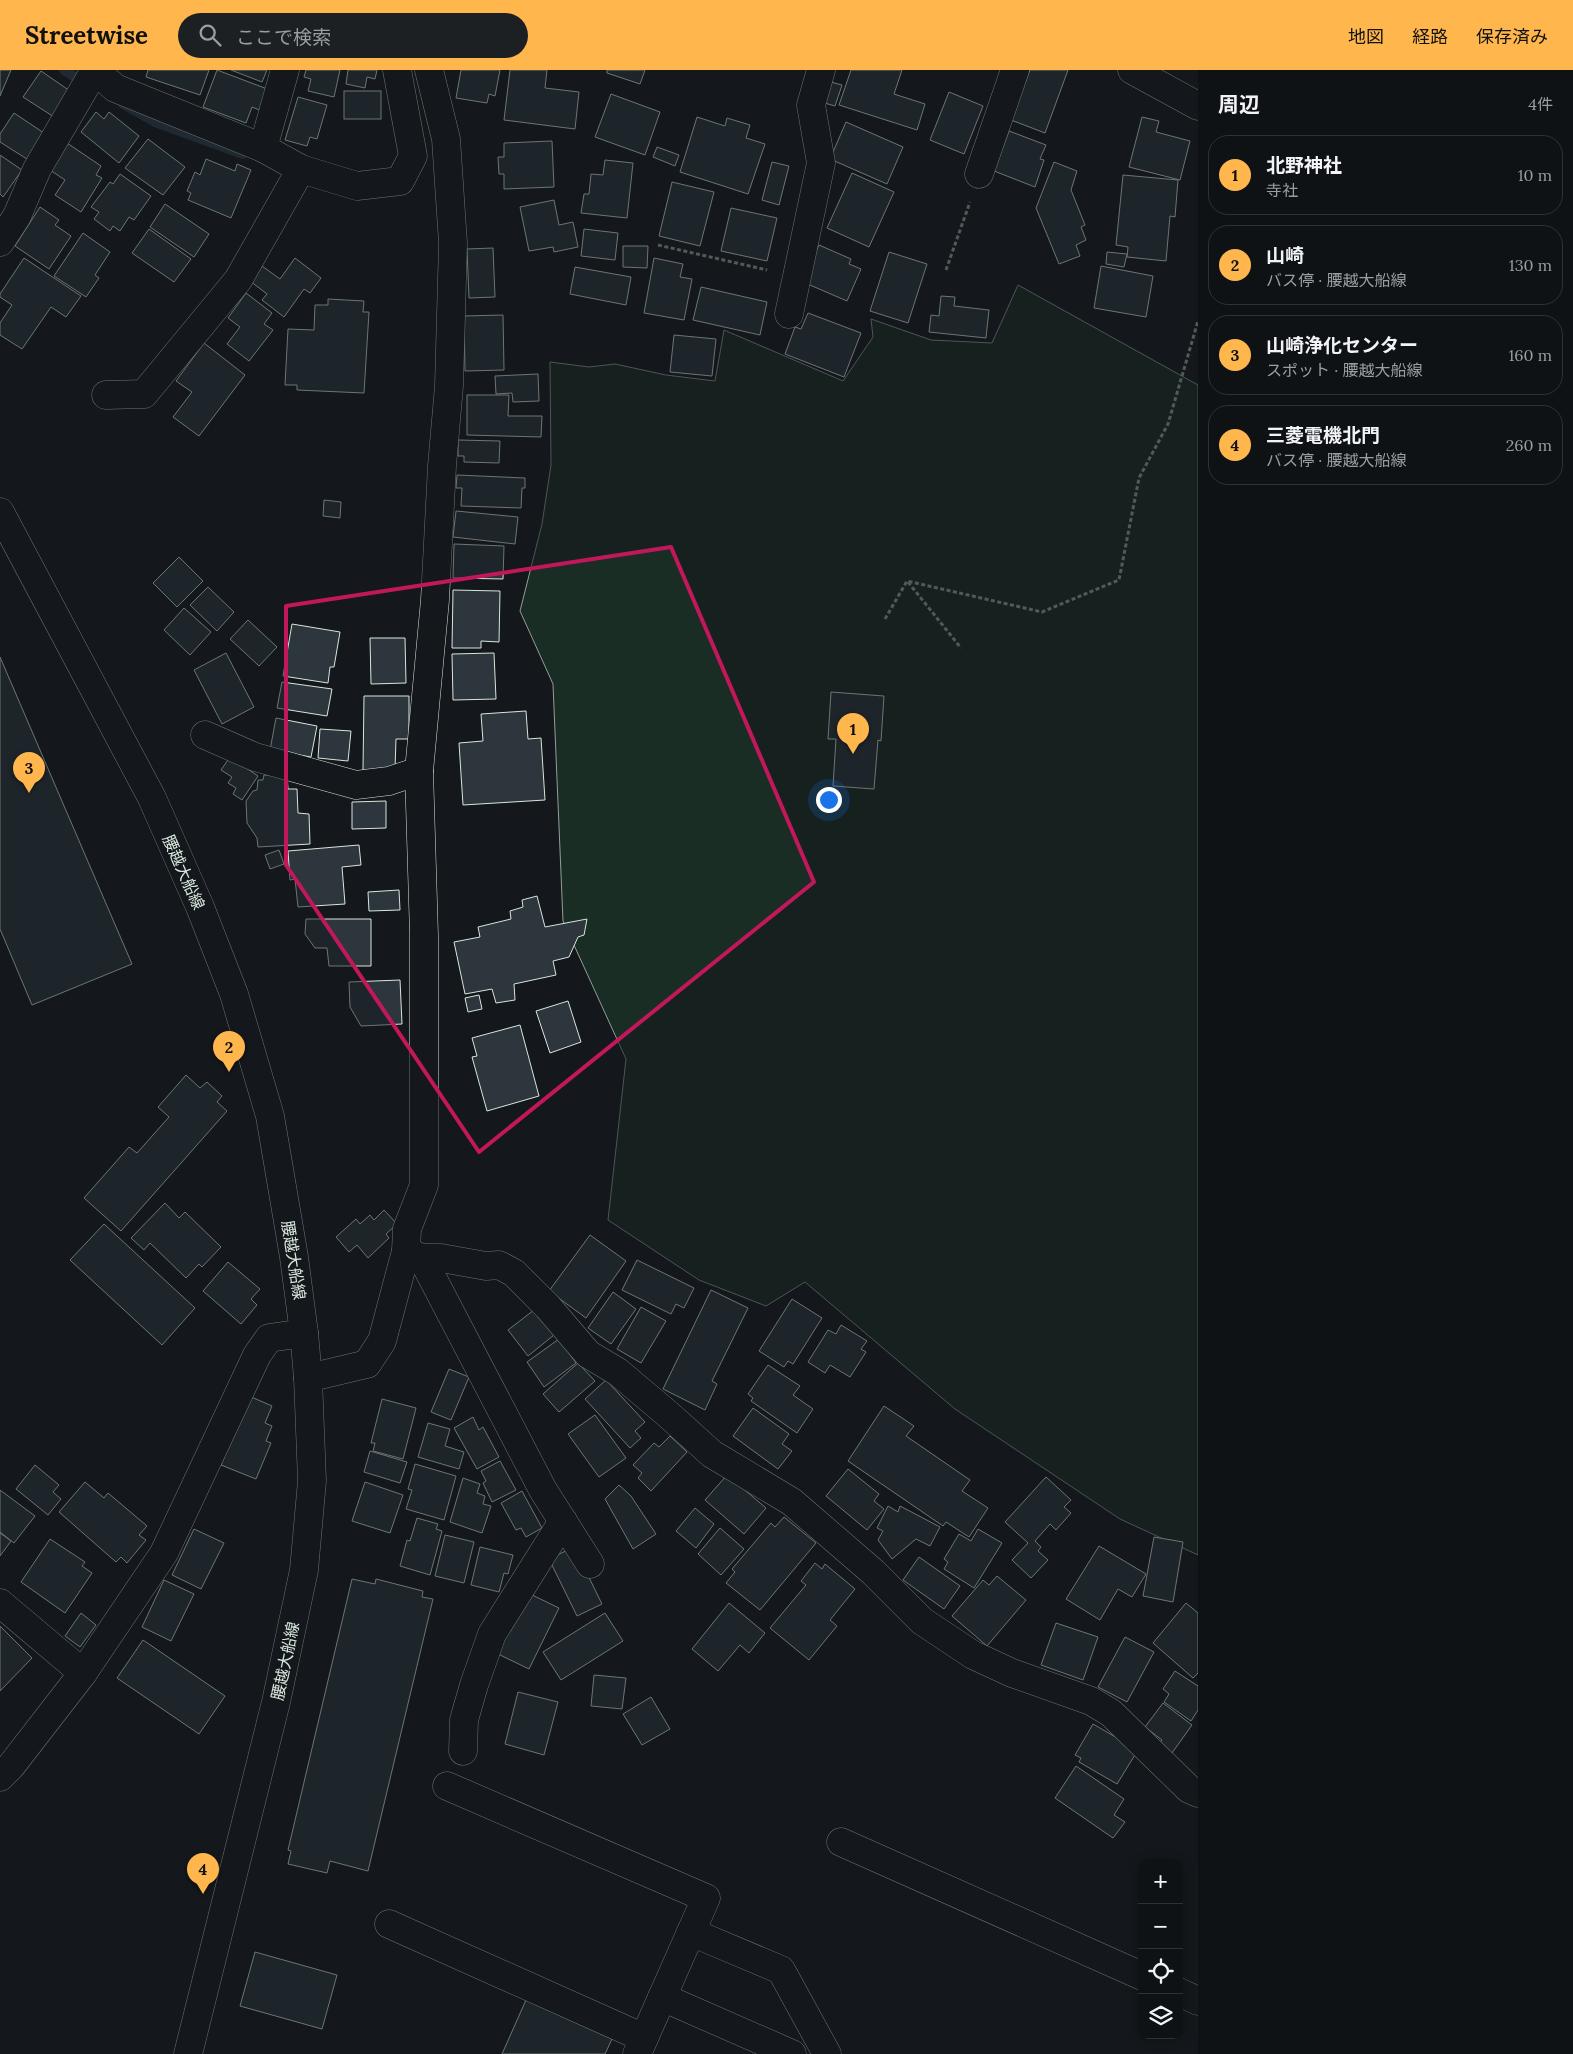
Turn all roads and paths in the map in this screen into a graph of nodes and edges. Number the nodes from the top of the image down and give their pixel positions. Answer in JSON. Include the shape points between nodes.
{"nodes":[{"id":1,"x":95,"y":70,"type":"edge"},
{"id":2,"x":284,"y":70,"type":"edge"},
{"id":3,"x":397,"y":70,"type":"edge"},
{"id":4,"x":429,"y":70,"type":"edge"},
{"id":5,"x":820,"y":70,"type":"edge"},
{"id":6,"x":1015,"y":70,"type":"edge"},
{"id":7,"x":1132,"y":70,"type":"edge"},
{"id":8,"x":1198,"y":106,"type":"edge"},
{"id":9,"x":264,"y":148,"type":"junction"},
{"id":10,"x":301,"y":170,"type":"junction"},
{"id":11,"x":979,"y":174,"type":"joint"},
{"id":12,"x":0,"y":242,"type":"edge"},
{"id":13,"x":658,"y":245,"type":"dead end"},
{"id":14,"x":946,"y":270,"type":"dead end"},
{"id":15,"x":797,"y":277,"type":"junction"},
{"id":16,"x":789,"y":314,"type":"dead end"},
{"id":17,"x":1198,"y":321,"type":"edge"},
{"id":18,"x":106,"y":395,"type":"dead end"},
{"id":19,"x":0,"y":512,"type":"edge"},
{"id":20,"x":907,"y":580,"type":"junction"},
{"id":21,"x":885,"y":619,"type":"dead end"},
{"id":22,"x":961,"y":648,"type":"dead end"},
{"id":23,"x":205,"y":735,"type":"dead end"},
{"id":24,"x":419,"y":771,"type":"junction"},
{"id":25,"x":414,"y":1255,"type":"junction"},
{"id":26,"x":304,"y":1333,"type":"junction"},
{"id":27,"x":308,"y":1378,"type":"junction"},
{"id":28,"x":563,"y":1521,"type":"junction"},
{"id":29,"x":590,"y":1564,"type":"dead end"},
{"id":30,"x":0,"y":1602,"type":"edge"},
{"id":31,"x":83,"y":1673,"type":"junction"},
{"id":32,"x":463,"y":1751,"type":"dead end"},
{"id":33,"x":0,"y":1777,"type":"edge"},
{"id":34,"x":447,"y":1786,"type":"dead end"},
{"id":35,"x":1198,"y":1793,"type":"edge"},
{"id":36,"x":841,"y":1842,"type":"dead end"},
{"id":37,"x":389,"y":1924,"type":"dead end"},
{"id":38,"x":691,"y":1932,"type":"junction"},
{"id":39,"x":1138,"y":1974,"type":"edge"},
{"id":40,"x":1183,"y":1994,"type":"edge"},
{"id":41,"x":662,"y":1998,"type":"junction"},
{"id":42,"x":1198,"y":2001,"type":"edge"},
{"id":43,"x":641,"y":2046,"type":"edge"},
{"id":44,"x":188,"y":2054,"type":"edge"},
{"id":45,"x":792,"y":2054,"type":"edge"},
{"id":46,"x":827,"y":2054,"type":"edge"}],
"edges":[{"from":1,"to":9,"type":"street","via":[[115,88]]},
{"from":1,"to":12,"type":"street","via":[[37,169],[17,216]]},
{"from":2,"to":9,"type":"street"},
{"from":3,"to":10,"type":"street","via":[[413,156],[400,181],[357,186]]},
{"from":4,"to":24,"type":"street","via":[[447,147],[453,243],[435,600]]},
{"from":5,"to":15,"type":"street","via":[[811,105],[821,162]]},
{"from":6,"to":11,"type":"street"},
{"from":7,"to":8,"type":"street"},
{"from":9,"to":10,"type":"street"},
{"from":10,"to":18,"type":"street","via":[[238,280],[144,394]]},
{"from":11,"to":14,"type":"path"},
{"from":13,"to":15,"type":"path"},
{"from":15,"to":16,"type":"street"},
{"from":17,"to":20,"type":"path","via":[[1168,424],[1139,478],[1119,580],[1042,612]]},
{"from":19,"to":26,"type":"street","name":"腰越大船線","via":[[152,798],[234,994],[270,1116]]},
{"from":20,"to":21,"type":"path"},
{"from":20,"to":22,"type":"path"},
{"from":23,"to":24,"type":"street","via":[[255,757],[356,785],[389,781]]},
{"from":24,"to":25,"type":"street","via":[[424,935],[424,1185],[406,1229]]},
{"from":25,"to":27,"type":"street","via":[[382,1341],[367,1364]]},
{"from":25,"to":28,"type":"street"},
{"from":25,"to":35,"type":"street","via":[[486,1266],[499,1265],[514,1273],[588,1354],[618,1372],[712,1454],[792,1502],[873,1572],[922,1621],[973,1654],[1012,1673],[1091,1701],[1112,1713],[1188,1789]]},
{"from":26,"to":27,"type":"street","name":"腰越大船線"},
{"from":26,"to":31,"type":"street","via":[[269,1338],[257,1354],[164,1553]]},
{"from":27,"to":44,"type":"street","name":"腰越大船線","via":[[312,1481],[304,1570],[276,1702]]},
{"from":28,"to":29,"type":"street"},
{"from":28,"to":32,"type":"street","via":[[492,1634],[464,1720]]},
{"from":30,"to":31,"type":"street"},
{"from":31,"to":33,"type":"street"},
{"from":34,"to":38,"type":"street","via":[[706,1898]]},
{"from":36,"to":39,"type":"street"},
{"from":37,"to":43,"type":"street"},
{"from":38,"to":41,"type":"street"},
{"from":38,"to":46,"type":"street","via":[[781,1970]]},
{"from":40,"to":42,"type":"street"},
{"from":41,"to":43,"type":"street"},
{"from":41,"to":45,"type":"street"}]}
